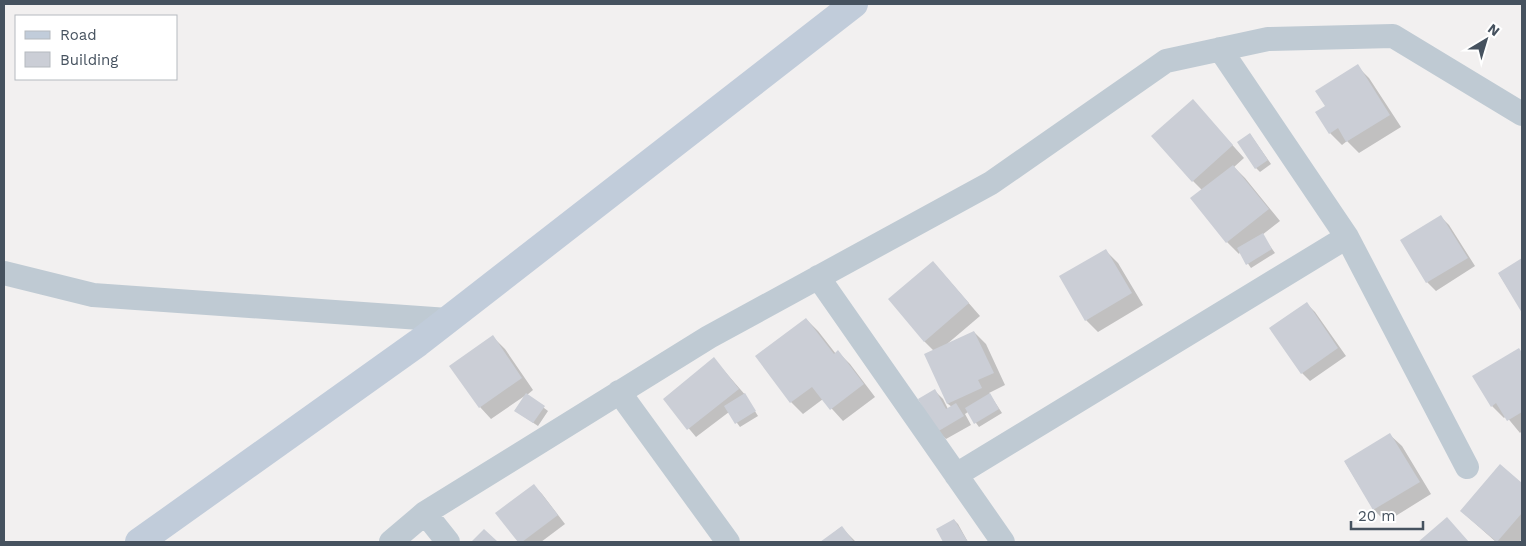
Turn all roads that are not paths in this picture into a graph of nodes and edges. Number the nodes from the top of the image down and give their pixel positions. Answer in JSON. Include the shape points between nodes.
{"nodes":[{"id":1,"x":854,"y":4,"type":"edge"},
{"id":2,"x":1220,"y":49,"type":"junction"},
{"id":3,"x":1522,"y":114,"type":"edge"},
{"id":4,"x":1347,"y":237,"type":"junction"},
{"id":5,"x":4,"y":273,"type":"edge"},
{"id":6,"x":818,"y":277,"type":"junction"},
{"id":7,"x":448,"y":320,"type":"junction"},
{"id":8,"x":619,"y":392,"type":"junction"},
{"id":9,"x":1466,"y":468,"type":"dead end"},
{"id":10,"x":956,"y":475,"type":"junction"},
{"id":11,"x":425,"y":513,"type":"junction"},
{"id":12,"x":140,"y":542,"type":"edge"},
{"id":13,"x":391,"y":542,"type":"edge"},
{"id":14,"x":448,"y":542,"type":"edge"},
{"id":15,"x":728,"y":542,"type":"edge"},
{"id":16,"x":1004,"y":542,"type":"edge"}],
"edges":[{"from":1,"to":7,"type":"street"},
{"from":2,"to":3,"type":"street","via":[[1268,39],[1393,36]]},
{"from":2,"to":4,"type":"street"},
{"from":2,"to":6,"type":"street","via":[[1166,61],[991,183]]},
{"from":4,"to":9,"type":"street"},
{"from":4,"to":10,"type":"street"},
{"from":5,"to":7,"type":"street","via":[[93,295]]},
{"from":6,"to":8,"type":"street","via":[[709,337]]},
{"from":6,"to":10,"type":"street"},
{"from":7,"to":12,"type":"street"},
{"from":8,"to":11,"type":"street"},
{"from":8,"to":15,"type":"street"},
{"from":10,"to":16,"type":"street"},
{"from":11,"to":13,"type":"street"},
{"from":11,"to":14,"type":"street"}]}
